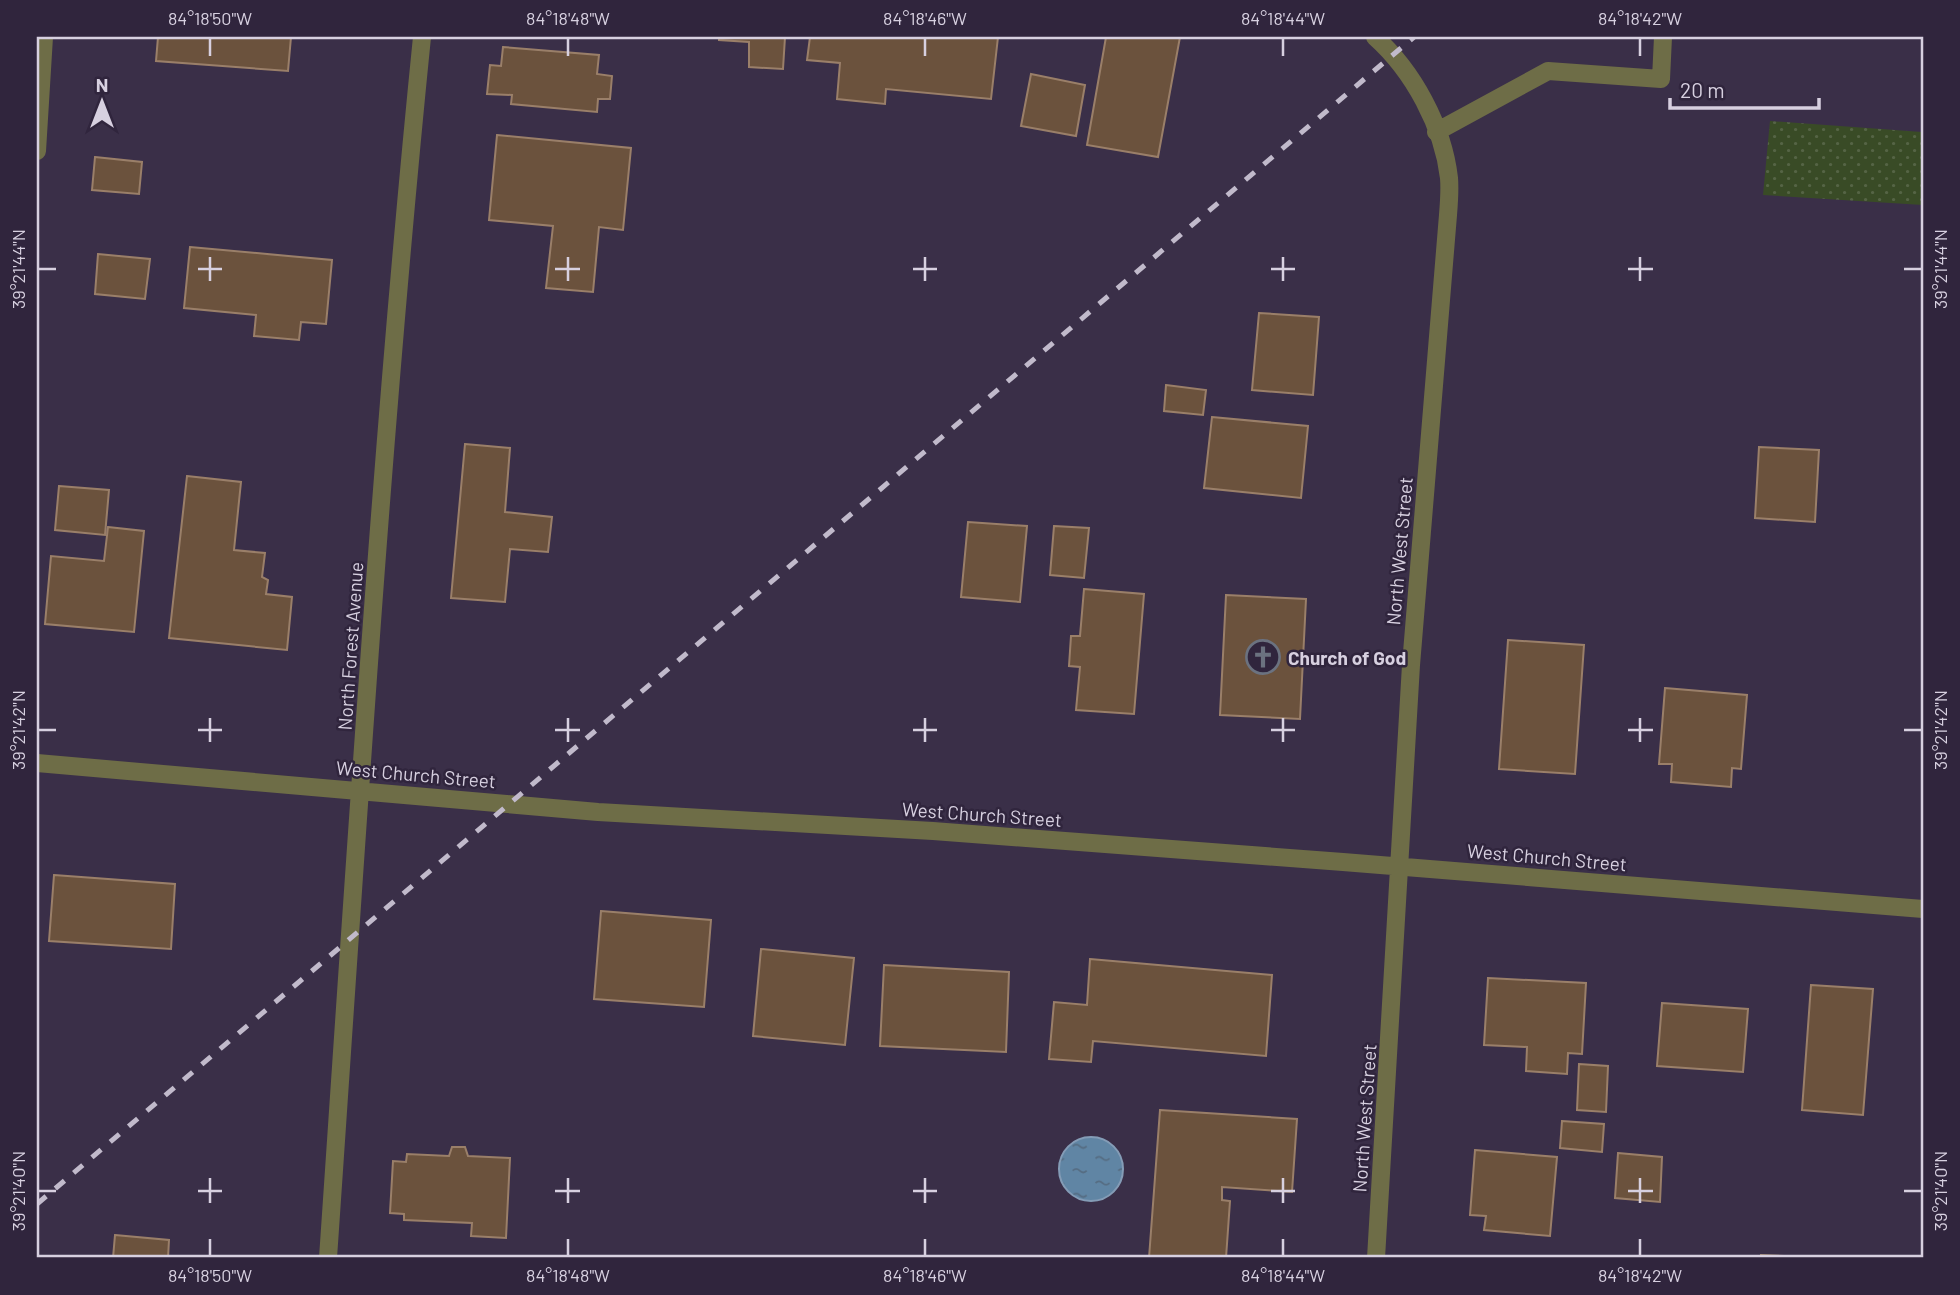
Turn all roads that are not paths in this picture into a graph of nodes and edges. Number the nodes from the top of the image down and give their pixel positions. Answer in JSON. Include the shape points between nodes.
{"nodes":[{"id":1,"x":44,"y":37,"type":"edge"},
{"id":2,"x":422,"y":37,"type":"edge"},
{"id":3,"x":1376,"y":37,"type":"edge"},
{"id":4,"x":1664,"y":37,"type":"edge"},
{"id":5,"x":1436,"y":132,"type":"junction"},
{"id":6,"x":37,"y":151,"type":"edge"},
{"id":7,"x":37,"y":763,"type":"edge"},
{"id":8,"x":360,"y":789,"type":"junction"},
{"id":9,"x":1401,"y":866,"type":"junction"},
{"id":10,"x":1923,"y":909,"type":"edge"},
{"id":11,"x":328,"y":1258,"type":"edge"},
{"id":12,"x":1376,"y":1258,"type":"edge"}],
"edges":[{"from":1,"to":6,"type":"street"},
{"from":2,"to":8,"type":"street","name":"North Forest Avenue","via":[[405,200]]},
{"from":3,"to":5,"type":"street","name":"North West Street","via":[[1394,54],[1424,102]]},
{"from":4,"to":5,"type":"street","via":[[1661,79],[1548,71]]},
{"from":5,"to":9,"type":"street","name":"North West Street","via":[[1449,178],[1448,215],[1411,665]]},
{"from":7,"to":8,"type":"street","name":"West Church Street"},
{"from":8,"to":9,"type":"street","name":"West Church Street","via":[[598,812],[933,831]]},
{"from":8,"to":11,"type":"street","name":"North Forest Avenue"},
{"from":9,"to":10,"type":"street","name":"West Church Street"},
{"from":9,"to":12,"type":"street","name":"North West Street"}]}
